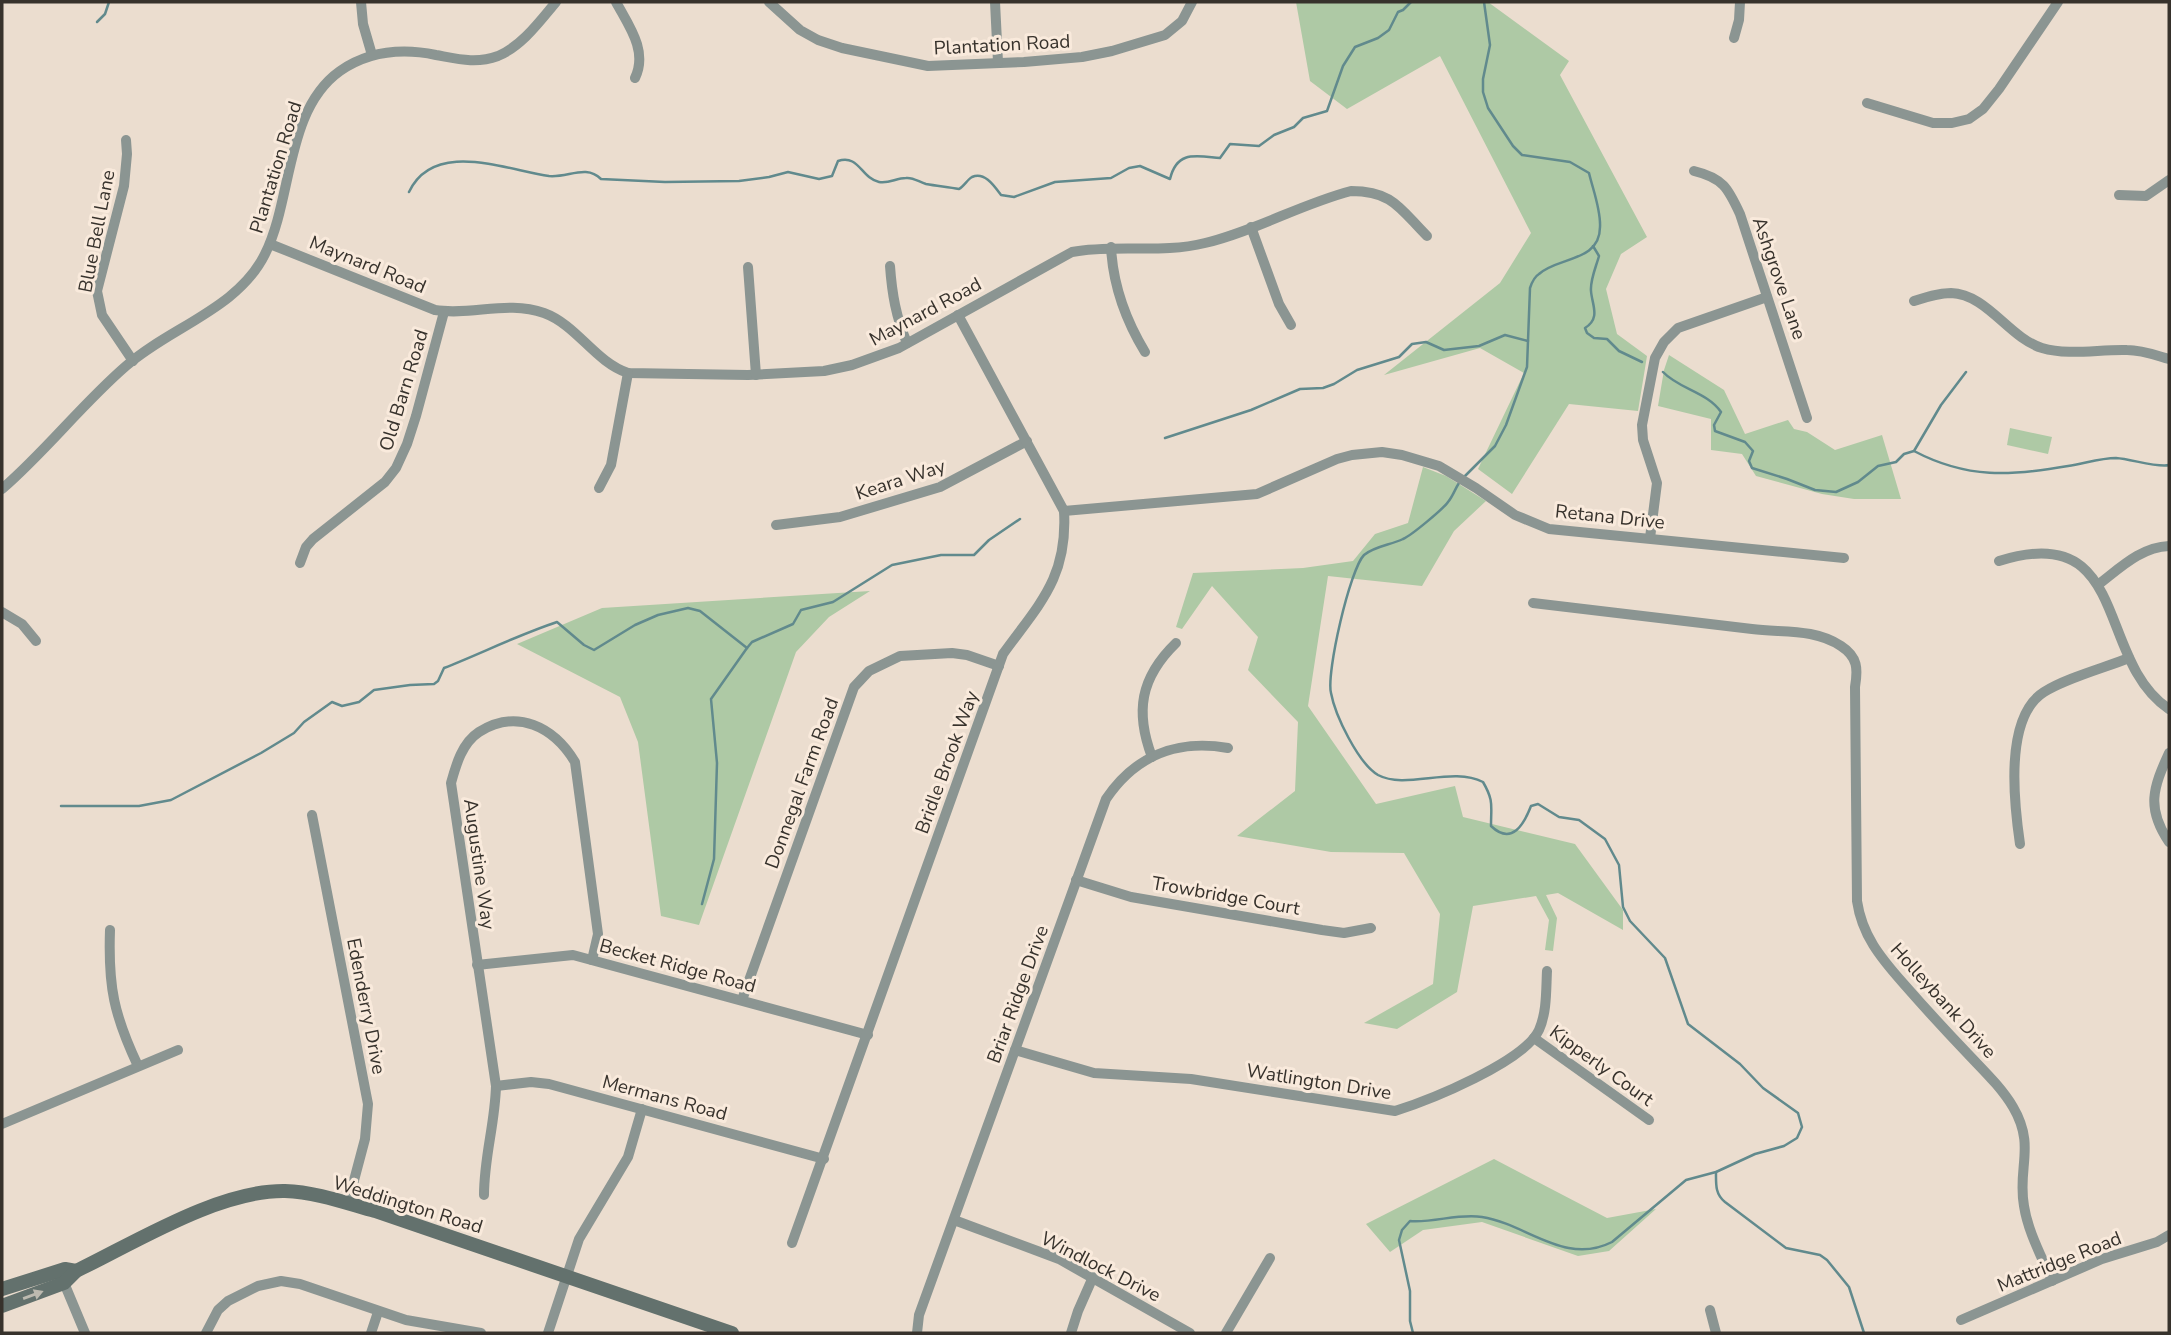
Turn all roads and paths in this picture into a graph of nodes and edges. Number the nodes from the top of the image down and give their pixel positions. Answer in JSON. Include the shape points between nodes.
{"nodes":[{"id":1,"x":360,"y":2,"type":"edge"},
{"id":2,"x":556,"y":2,"type":"edge"},
{"id":3,"x":616,"y":2,"type":"edge"},
{"id":4,"x":769,"y":2,"type":"edge"},
{"id":5,"x":995,"y":2,"type":"edge"},
{"id":6,"x":1192,"y":2,"type":"edge"},
{"id":7,"x":1740,"y":2,"type":"edge"},
{"id":8,"x":2058,"y":2,"type":"edge"},
{"id":9,"x":1734,"y":38,"type":"dead end"},
{"id":10,"x":372,"y":55,"type":"junction"},
{"id":11,"x":998,"y":62,"type":"junction"},
{"id":12,"x":635,"y":78,"type":"dead end"},
{"id":13,"x":1867,"y":103,"type":"dead end"},
{"id":14,"x":126,"y":141,"type":"dead end"},
{"id":15,"x":1693,"y":171,"type":"dead end"},
{"id":16,"x":2169,"y":180,"type":"edge"},
{"id":17,"x":2119,"y":195,"type":"dead end"},
{"id":18,"x":1251,"y":227,"type":"junction"},
{"id":19,"x":1427,"y":236,"type":"dead end"},
{"id":20,"x":270,"y":244,"type":"junction"},
{"id":21,"x":1111,"y":247,"type":"junction"},
{"id":22,"x":890,"y":266,"type":"dead end"},
{"id":23,"x":748,"y":267,"type":"dead end"},
{"id":24,"x":1767,"y":297,"type":"junction"},
{"id":25,"x":1914,"y":301,"type":"dead end"},
{"id":26,"x":444,"y":312,"type":"junction"},
{"id":27,"x":958,"y":315,"type":"junction"},
{"id":28,"x":1291,"y":325,"type":"dead end"},
{"id":29,"x":906,"y":343,"type":"junction"},
{"id":30,"x":1145,"y":352,"type":"dead end"},
{"id":31,"x":2169,"y":359,"type":"edge"},
{"id":32,"x":133,"y":360,"type":"junction"},
{"id":33,"x":628,"y":373,"type":"junction"},
{"id":34,"x":756,"y":375,"type":"junction"},
{"id":35,"x":1807,"y":418,"type":"dead end"},
{"id":36,"x":1027,"y":441,"type":"junction"},
{"id":37,"x":599,"y":488,"type":"dead end"},
{"id":38,"x":2,"y":489,"type":"edge"},
{"id":39,"x":1064,"y":511,"type":"junction"},
{"id":40,"x":776,"y":525,"type":"dead end"},
{"id":41,"x":1650,"y":538,"type":"junction"},
{"id":42,"x":2169,"y":546,"type":"edge"},
{"id":43,"x":1844,"y":558,"type":"dead end"},
{"id":44,"x":1999,"y":561,"type":"dead end"},
{"id":45,"x":300,"y":563,"type":"dead end"},
{"id":46,"x":2099,"y":584,"type":"junction"},
{"id":47,"x":1534,"y":603,"type":"dead end"},
{"id":48,"x":2,"y":612,"type":"edge"},
{"id":49,"x":36,"y":641,"type":"dead end"},
{"id":50,"x":1176,"y":643,"type":"dead end"},
{"id":51,"x":2129,"y":658,"type":"junction"},
{"id":52,"x":999,"y":666,"type":"junction"},
{"id":53,"x":2169,"y":709,"type":"edge"},
{"id":54,"x":1227,"y":748,"type":"dead end"},
{"id":55,"x":2169,"y":753,"type":"edge"},
{"id":56,"x":1152,"y":757,"type":"junction"},
{"id":57,"x":312,"y":815,"type":"dead end"},
{"id":58,"x":2169,"y":842,"type":"edge"},
{"id":59,"x":2020,"y":844,"type":"dead end"},
{"id":60,"x":1076,"y":880,"type":"junction"},
{"id":61,"x":1371,"y":928,"type":"dead end"},
{"id":62,"x":110,"y":930,"type":"dead end"},
{"id":63,"x":592,"y":960,"type":"junction"},
{"id":64,"x":477,"y":965,"type":"junction"},
{"id":65,"x":1547,"y":971,"type":"dead end"},
{"id":66,"x":742,"y":1000,"type":"junction"},
{"id":67,"x":868,"y":1035,"type":"junction"},
{"id":68,"x":1534,"y":1038,"type":"junction"},
{"id":69,"x":178,"y":1050,"type":"dead end"},
{"id":70,"x":1015,"y":1050,"type":"junction"},
{"id":71,"x":138,"y":1066,"type":"junction"},
{"id":72,"x":496,"y":1086,"type":"junction"},
{"id":73,"x":642,"y":1109,"type":"junction"},
{"id":74,"x":1649,"y":1120,"type":"dead end"},
{"id":75,"x":2,"y":1124,"type":"edge"},
{"id":76,"x":824,"y":1158,"type":"junction"},
{"id":77,"x":484,"y":1195,"type":"dead end"},
{"id":78,"x":348,"y":1203,"type":"junction"},
{"id":79,"x":954,"y":1220,"type":"junction"},
{"id":80,"x":2169,"y":1235,"type":"edge"},
{"id":81,"x":792,"y":1243,"type":"dead end"},
{"id":82,"x":1270,"y":1258,"type":"dead end"},
{"id":83,"x":62,"y":1277,"type":"junction"},
{"id":84,"x":568,"y":1277,"type":"junction"},
{"id":85,"x":1093,"y":1277,"type":"junction"},
{"id":86,"x":2052,"y":1281,"type":"junction"},
{"id":87,"x":2,"y":1289,"type":"edge"},
{"id":88,"x":2,"y":1306,"type":"edge"},
{"id":89,"x":1710,"y":1310,"type":"dead end"},
{"id":90,"x":379,"y":1311,"type":"junction"},
{"id":91,"x":1961,"y":1320,"type":"dead end"},
{"id":92,"x":85,"y":1333,"type":"edge"},
{"id":93,"x":206,"y":1333,"type":"edge"},
{"id":94,"x":371,"y":1333,"type":"edge"},
{"id":95,"x":481,"y":1333,"type":"edge"},
{"id":96,"x":548,"y":1333,"type":"edge"},
{"id":97,"x":732,"y":1333,"type":"edge"},
{"id":98,"x":916,"y":1333,"type":"edge"},
{"id":99,"x":1071,"y":1333,"type":"edge"},
{"id":100,"x":1190,"y":1333,"type":"edge"},
{"id":101,"x":1226,"y":1333,"type":"edge"},
{"id":102,"x":1716,"y":1333,"type":"edge"}],
"edges":[{"from":1,"to":10,"type":"street"},
{"from":2,"to":10,"type":"street","name":"Plantation Road","via":[[523,38],[497,56],[470,61],[411,51]]},
{"from":3,"to":12,"type":"street","via":[[638,44]]},
{"from":4,"to":11,"type":"street","name":"Plantation Road","via":[[808,35],[842,48],[916,65]]},
{"from":5,"to":11,"type":"street"},
{"from":6,"to":11,"type":"street","name":"Plantation Road","via":[[1172,31],[1143,44],[1082,57]]},
{"from":7,"to":9,"type":"street"},
{"from":8,"to":13,"type":"street","via":[[1999,89],[1969,119],[1952,124],[1933,122]]},
{"from":10,"to":20,"type":"street","name":"Plantation Road","via":[[339,72],[309,106]]},
{"from":14,"to":32,"type":"street","name":"Blue Bell Lane","via":[[124,186],[97,291],[102,315]]},
{"from":15,"to":24,"type":"street","name":"Ashgrove Lane","via":[[1718,179],[1732,198]]},
{"from":16,"to":17,"type":"street","via":[[2146,197]]},
{"from":18,"to":19,"type":"street","name":"Maynard Road","via":[[1337,195],[1367,191],[1397,204]]},
{"from":18,"to":21,"type":"street","name":"Maynard Road","via":[[1186,246]]},
{"from":18,"to":28,"type":"street"},
{"from":20,"to":26,"type":"street","name":"Maynard Road"},
{"from":20,"to":32,"type":"street","name":"Plantation Road","via":[[235,292]]},
{"from":21,"to":27,"type":"street","name":"Maynard Road","via":[[1072,252]]},
{"from":21,"to":30,"type":"street","via":[[1121,304]]},
{"from":22,"to":29,"type":"street","via":[[892,296]]},
{"from":23,"to":34,"type":"street"},
{"from":24,"to":35,"type":"street","name":"Ashgrove Lane"},
{"from":24,"to":41,"type":"street","via":[[1678,328],[1655,358],[1642,425],[1657,483]]},
{"from":25,"to":31,"type":"street","via":[[1949,293],[1963,296],[2042,348],[2130,350]]},
{"from":26,"to":33,"type":"street","name":"Maynard Road","via":[[513,307],[545,314]]},
{"from":26,"to":45,"type":"street","name":"Old Barn Road","via":[[416,416],[396,468],[313,539]]},
{"from":27,"to":29,"type":"street","name":"Maynard Road"},
{"from":27,"to":36,"type":"street","name":"Bridle Brook Way"},
{"from":29,"to":34,"type":"street","name":"Maynard Road","via":[[882,356],[836,369]]},
{"from":32,"to":38,"type":"street","name":"Plantation Road"},
{"from":33,"to":34,"type":"street","name":"Maynard Road"},
{"from":33,"to":37,"type":"street","via":[[611,466]]},
{"from":36,"to":39,"type":"street","name":"Bridle Brook Way"},
{"from":36,"to":40,"type":"street","name":"Keara Way","via":[[940,487],[840,517]]},
{"from":39,"to":41,"type":"street","name":"Retana Drive","via":[[1257,494],[1337,459],[1368,453],[1402,455],[1439,466],[1515,515],[1549,528]]},
{"from":39,"to":52,"type":"street","name":"Bridle Brook Way","via":[[1063,546],[1053,580]]},
{"from":41,"to":43,"type":"street","name":"Retana Drive"},
{"from":42,"to":46,"type":"street","via":[[2141,553]]},
{"from":44,"to":46,"type":"street","via":[[2033,553],[2056,555],[2082,567]]},
{"from":46,"to":51,"type":"street"},
{"from":47,"to":86,"type":"street","name":"Holleybank Drive","via":[[1809,633],[1837,643],[1852,655],[1857,666],[1857,901],[1861,924],[1884,961],[1998,1086],[2020,1120],[2026,1152],[2023,1204]]},
{"from":48,"to":49,"type":"street","via":[[22,624]]},
{"from":50,"to":56,"type":"street","via":[[1154,668],[1143,702],[1141,721]]},
{"from":51,"to":53,"type":"street","via":[[2149,690]]},
{"from":51,"to":59,"type":"street","via":[[2051,688],[2026,710],[2015,749]]},
{"from":52,"to":66,"type":"street","name":"Donnegal Farm Road","via":[[952,653],[900,656],[869,671],[854,687]]},
{"from":52,"to":67,"type":"street","name":"Bridle Brook Way"},
{"from":54,"to":56,"type":"street","name":"Briar Ridge Drive","via":[[1198,744]]},
{"from":55,"to":58,"type":"street","via":[[2153,797],[2157,821]]},
{"from":56,"to":60,"type":"street","name":"Briar Ridge Drive","via":[[1133,769],[1106,799]]},
{"from":57,"to":78,"type":"street","name":"Edenderry Drive","via":[[368,1104],[365,1139]]},
{"from":60,"to":61,"type":"street","name":"Trowbridge Court","via":[[1131,897],[1322,930],[1344,933]]},
{"from":60,"to":70,"type":"street","name":"Briar Ridge Drive"},
{"from":62,"to":71,"type":"street","via":[[113,1003]]},
{"from":63,"to":64,"type":"street","name":"Becket Ridge Road","via":[[573,955]]},
{"from":63,"to":64,"type":"street","name":"Augustine Way","via":[[598,934],[575,762],[552,733],[518,722],[479,732],[461,754],[451,783]]},
{"from":63,"to":66,"type":"street","name":"Becket Ridge Road"},
{"from":64,"to":72,"type":"street","name":"Augustine Way"},
{"from":65,"to":68,"type":"street","via":[[1543,1018]]},
{"from":66,"to":67,"type":"street","name":"Becket Ridge Road"},
{"from":67,"to":76,"type":"street","name":"Bridle Brook Way"},
{"from":68,"to":70,"type":"street","name":"Watlington Drive","via":[[1512,1058],[1395,1111],[1191,1079],[1094,1073]]},
{"from":68,"to":74,"type":"street","name":"Kipperly Court"},
{"from":69,"to":71,"type":"street"},
{"from":70,"to":79,"type":"street","name":"Briar Ridge Drive"},
{"from":71,"to":75,"type":"street"},
{"from":72,"to":73,"type":"street","name":"Mermans Road","via":[[549,1084]]},
{"from":72,"to":77,"type":"street","name":"Augustine Way"},
{"from":73,"to":76,"type":"street","name":"Mermans Road"},
{"from":73,"to":84,"type":"street","via":[[628,1157],[583,1230]]},
{"from":76,"to":81,"type":"street","name":"Bridle Brook Way"},
{"from":78,"to":83,"type":"main road","name":"Weddington Road","via":[[282,1191],[235,1198],[76,1271],[65,1269]]},
{"from":78,"to":84,"type":"main road","name":"Weddington Road"},
{"from":79,"to":85,"type":"street","name":"Windlock Drive","via":[[1044,1253]]},
{"from":79,"to":98,"type":"street","name":"Briar Ridge Drive"},
{"from":80,"to":86,"type":"street","name":"Mattridge Road"},
{"from":82,"to":101,"type":"street"},
{"from":83,"to":87,"type":"main road","name":"Weddington Road"},
{"from":88,"to":83,"type":"main road","name":"Weddington Road","one_way":true},
{"from":83,"to":92,"type":"street"},
{"from":84,"to":96,"type":"street"},
{"from":84,"to":97,"type":"main road","name":"Weddington Road"},
{"from":85,"to":99,"type":"street"},
{"from":85,"to":100,"type":"street","name":"Windlock Drive"},
{"from":86,"to":91,"type":"street","name":"Mattridge Road"},
{"from":89,"to":102,"type":"street"},
{"from":90,"to":93,"type":"street","via":[[300,1284],[274,1282],[223,1305]]},
{"from":90,"to":94,"type":"street"},
{"from":90,"to":95,"type":"street","via":[[425,1325]]}]}
